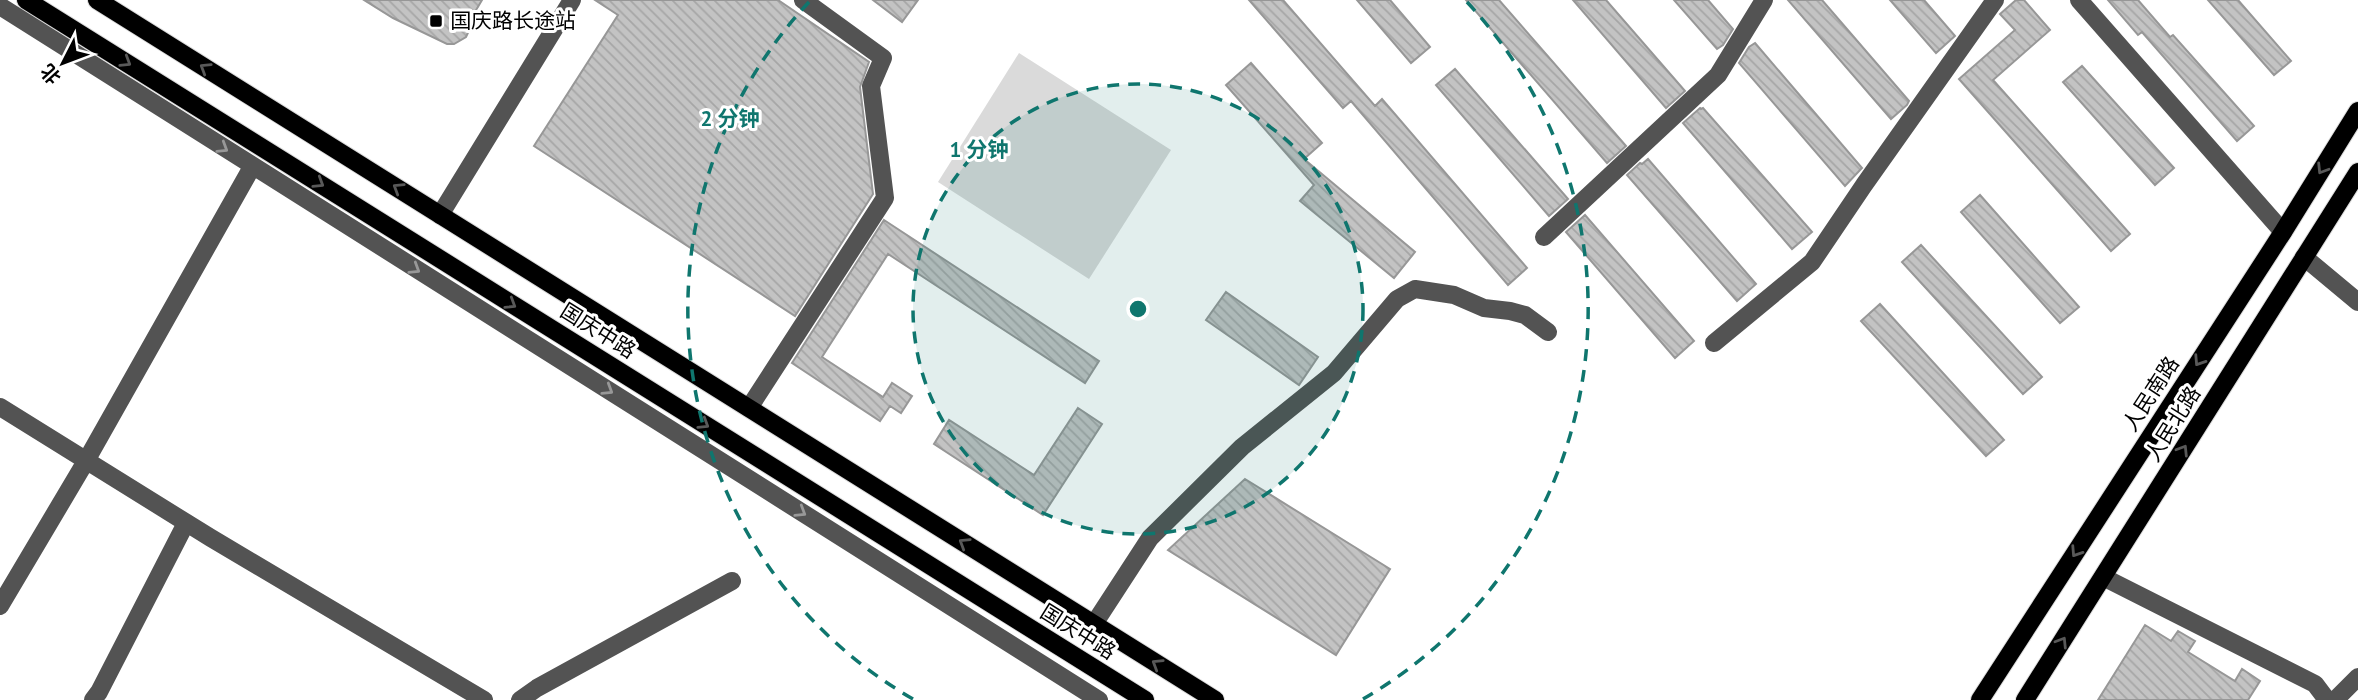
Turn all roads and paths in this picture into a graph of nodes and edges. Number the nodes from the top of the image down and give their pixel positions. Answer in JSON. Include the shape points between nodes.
{"nodes":[{"id":1,"x":26,"y":0,"type":"edge"},
{"id":2,"x":97,"y":0,"type":"edge"},
{"id":3,"x":572,"y":0,"type":"edge"},
{"id":4,"x":803,"y":0,"type":"edge"},
{"id":5,"x":1764,"y":0,"type":"edge"},
{"id":6,"x":1995,"y":0,"type":"edge"},
{"id":7,"x":2079,"y":0,"type":"edge"},
{"id":8,"x":0,"y":6,"type":"edge"},
{"id":9,"x":2358,"y":111,"type":"edge"},
{"id":10,"x":252,"y":167,"type":"junction"},
{"id":11,"x":2358,"y":172,"type":"edge"},
{"id":12,"x":440,"y":215,"type":"junction"},
{"id":13,"x":2283,"y":232,"type":"junction"},
{"id":14,"x":1544,"y":237,"type":"dead end"},
{"id":15,"x":2304,"y":257,"type":"junction"},
{"id":16,"x":2358,"y":302,"type":"edge"},
{"id":17,"x":1548,"y":332,"type":"dead end"},
{"id":18,"x":1714,"y":343,"type":"dead end"},
{"id":19,"x":0,"y":407,"type":"edge"},
{"id":20,"x":749,"y":408,"type":"junction"},
{"id":21,"x":86,"y":461,"type":"junction"},
{"id":22,"x":186,"y":523,"type":"junction"},
{"id":23,"x":2102,"y":578,"type":"junction"},
{"id":24,"x":732,"y":581,"type":"dead end"},
{"id":25,"x":0,"y":606,"type":"edge"},
{"id":26,"x":1094,"y":624,"type":"junction"},
{"id":27,"x":2358,"y":677,"type":"edge"},
{"id":28,"x":93,"y":700,"type":"edge"},
{"id":29,"x":484,"y":700,"type":"edge"},
{"id":30,"x":520,"y":700,"type":"edge"},
{"id":31,"x":1099,"y":700,"type":"edge"},
{"id":32,"x":1145,"y":700,"type":"edge"},
{"id":33,"x":1215,"y":700,"type":"edge"},
{"id":34,"x":1980,"y":700,"type":"edge"},
{"id":35,"x":2025,"y":700,"type":"edge"},
{"id":36,"x":2328,"y":700,"type":"edge"},
{"id":37,"x":2335,"y":700,"type":"edge"}],
"edges":[{"from":1,"to":32,"type":"main road","name":"国庆中路","one_way":true},
{"from":12,"to":2,"type":"main road","name":"国庆中路","one_way":true},
{"from":3,"to":12,"type":"street"},
{"from":4,"to":20,"type":"street","via":[[883,58],[871,86],[885,198]]},
{"from":5,"to":14,"type":"street","via":[[1718,75]]},
{"from":6,"to":18,"type":"street","via":[[1812,262]]},
{"from":7,"to":13,"type":"street"},
{"from":8,"to":10,"type":"street","one_way":true},
{"from":9,"to":13,"type":"main road","name":"人民南路","one_way":true},
{"from":10,"to":21,"type":"street"},
{"from":10,"to":31,"type":"street","one_way":true},
{"from":11,"to":15,"type":"main road","name":"人民北路"},
{"from":12,"to":20,"type":"main road","name":"国庆中路"},
{"from":13,"to":34,"type":"main road","name":"人民南路","one_way":true},
{"from":15,"to":16,"type":"street"},
{"from":23,"to":15,"type":"main road","name":"人民北路","one_way":true},
{"from":17,"to":26,"type":"street","via":[[1525,316],[1484,308],[1454,295],[1415,289],[1397,299],[1334,373],[1242,447],[1150,538]]},
{"from":19,"to":21,"type":"street"},
{"from":26,"to":20,"type":"main road","name":"国庆中路","one_way":true},
{"from":21,"to":22,"type":"street"},
{"from":21,"to":25,"type":"street"},
{"from":22,"to":28,"type":"street"},
{"from":22,"to":29,"type":"street"},
{"from":35,"to":23,"type":"main road","name":"人民北路","one_way":true},
{"from":23,"to":36,"type":"street","via":[[2315,684]]},
{"from":24,"to":30,"type":"street"},
{"from":33,"to":26,"type":"main road","name":"国庆中路","one_way":true},
{"from":27,"to":37,"type":"street"}]}
